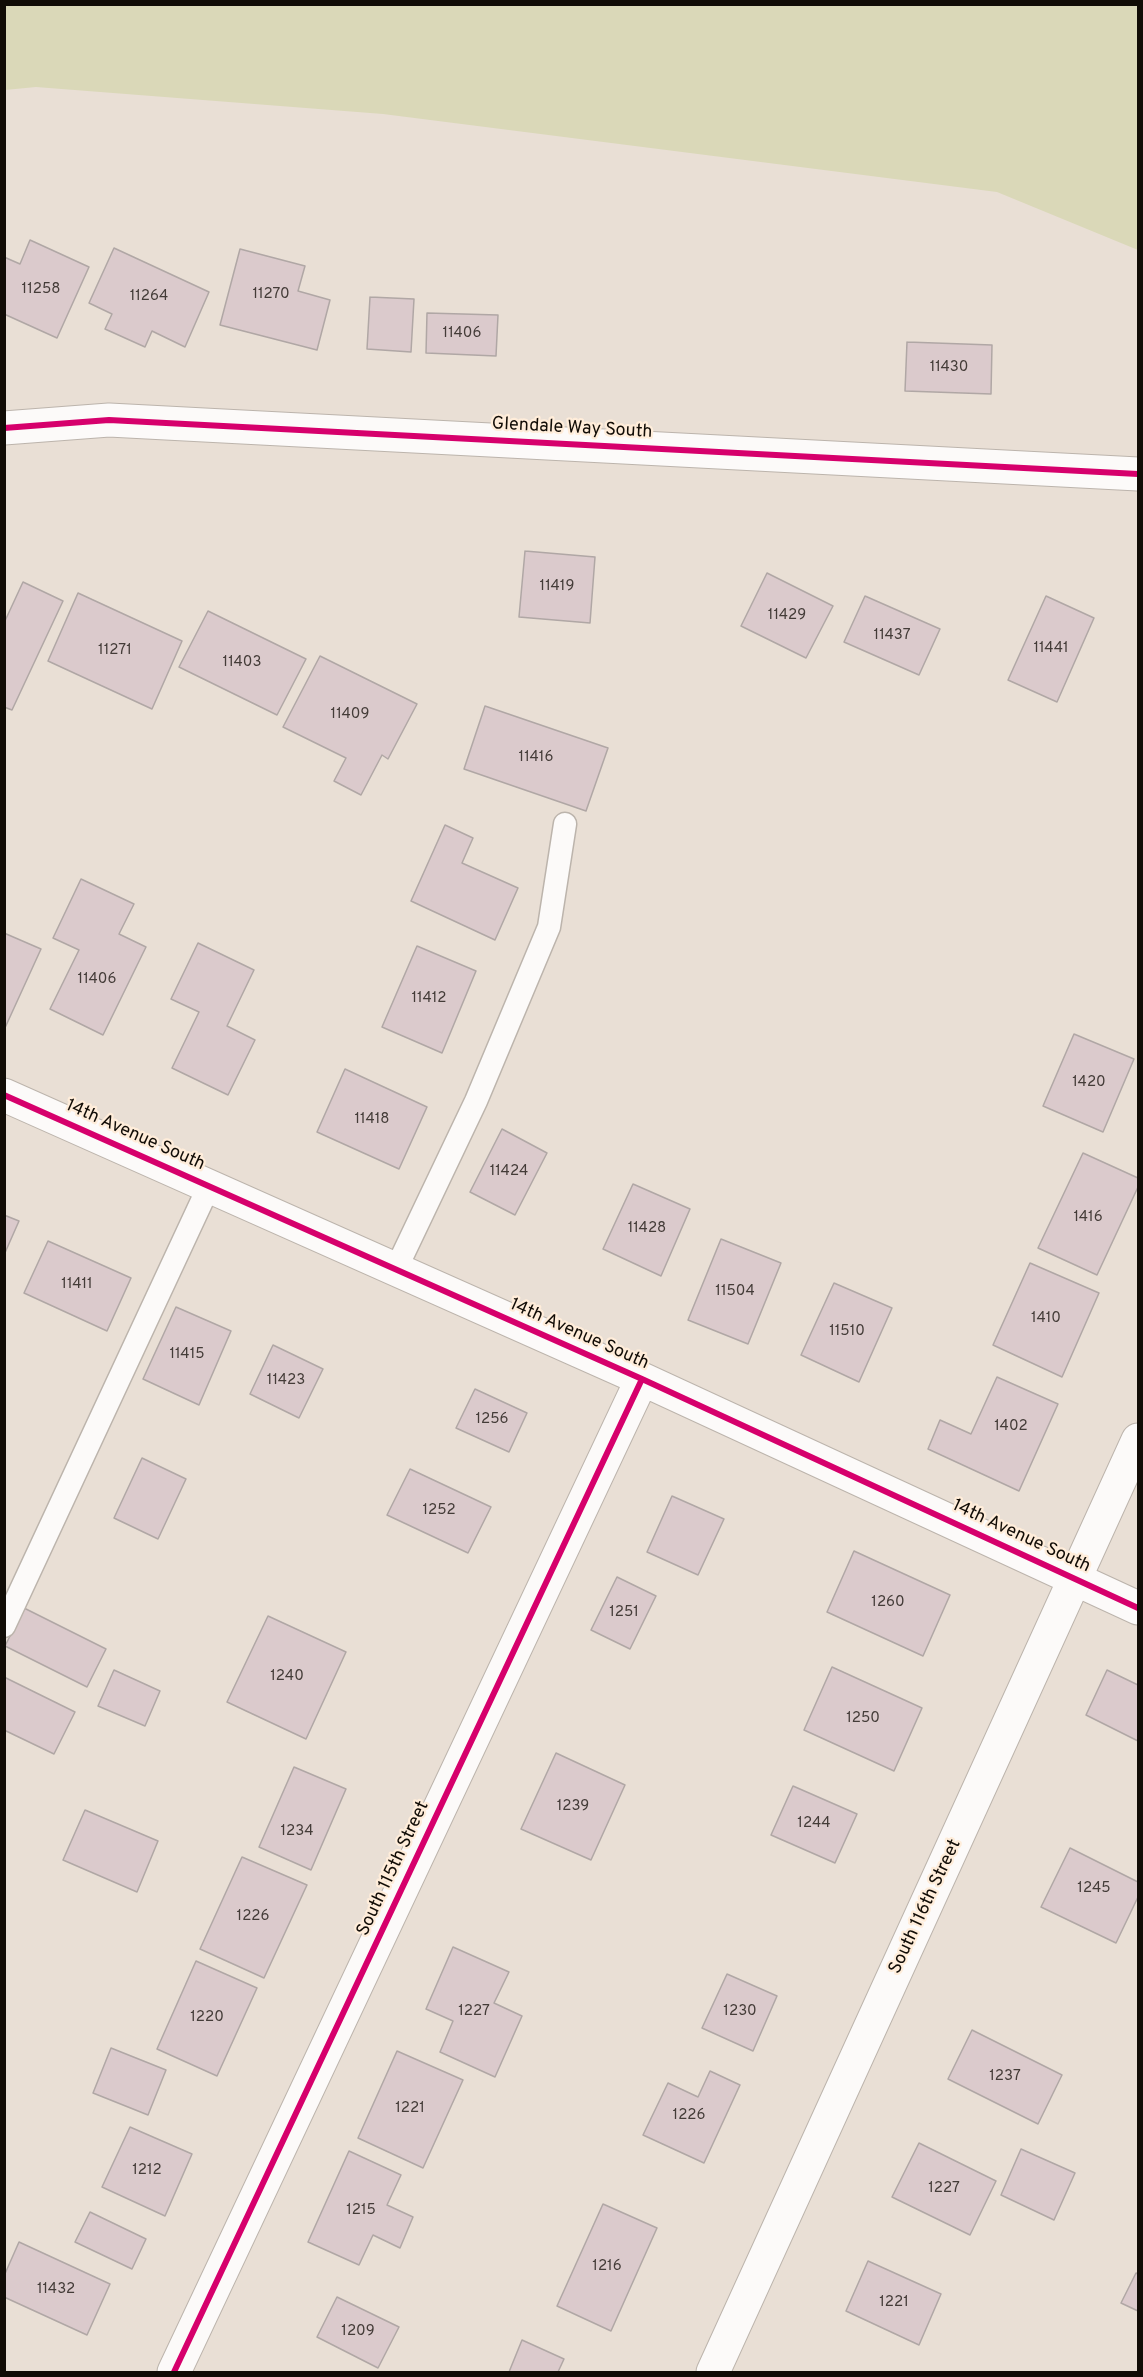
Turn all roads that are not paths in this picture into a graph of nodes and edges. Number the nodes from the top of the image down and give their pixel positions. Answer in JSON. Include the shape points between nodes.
{"nodes":[{"id":1,"x":4,"y":428,"type":"edge"},
{"id":2,"x":1138,"y":474,"type":"edge"},
{"id":3,"x":565,"y":824,"type":"dead end"},
{"id":4,"x":4,"y":1095,"type":"edge"},
{"id":5,"x":209,"y":1186,"type":"junction"},
{"id":6,"x":396,"y":1269,"type":"junction"},
{"id":7,"x":642,"y":1379,"type":"junction"},
{"id":8,"x":1138,"y":1440,"type":"edge"},
{"id":9,"x":1076,"y":1579,"type":"junction"},
{"id":10,"x":1138,"y":1608,"type":"edge"},
{"id":11,"x":4,"y":1626,"type":"edge"},
{"id":12,"x":174,"y":2373,"type":"edge"},
{"id":13,"x":713,"y":2373,"type":"edge"}],
"edges":[{"from":1,"to":2,"type":"street","name":"Glendale Way South","via":[[109,420]]},
{"from":3,"to":6,"type":"lane","via":[[549,927],[476,1101]]},
{"from":4,"to":5,"type":"street","name":"14th Avenue South"},
{"from":5,"to":6,"type":"street","name":"14th Avenue South"},
{"from":5,"to":11,"type":"lane"},
{"from":6,"to":7,"type":"street","name":"14th Avenue South"},
{"from":7,"to":9,"type":"street","name":"14th Avenue South"},
{"from":7,"to":12,"type":"street","name":"South 115th Street"},
{"from":8,"to":9,"type":"street","name":"South 116th Street"},
{"from":9,"to":10,"type":"street","name":"14th Avenue South"},
{"from":9,"to":13,"type":"street","name":"South 116th Street"}]}
